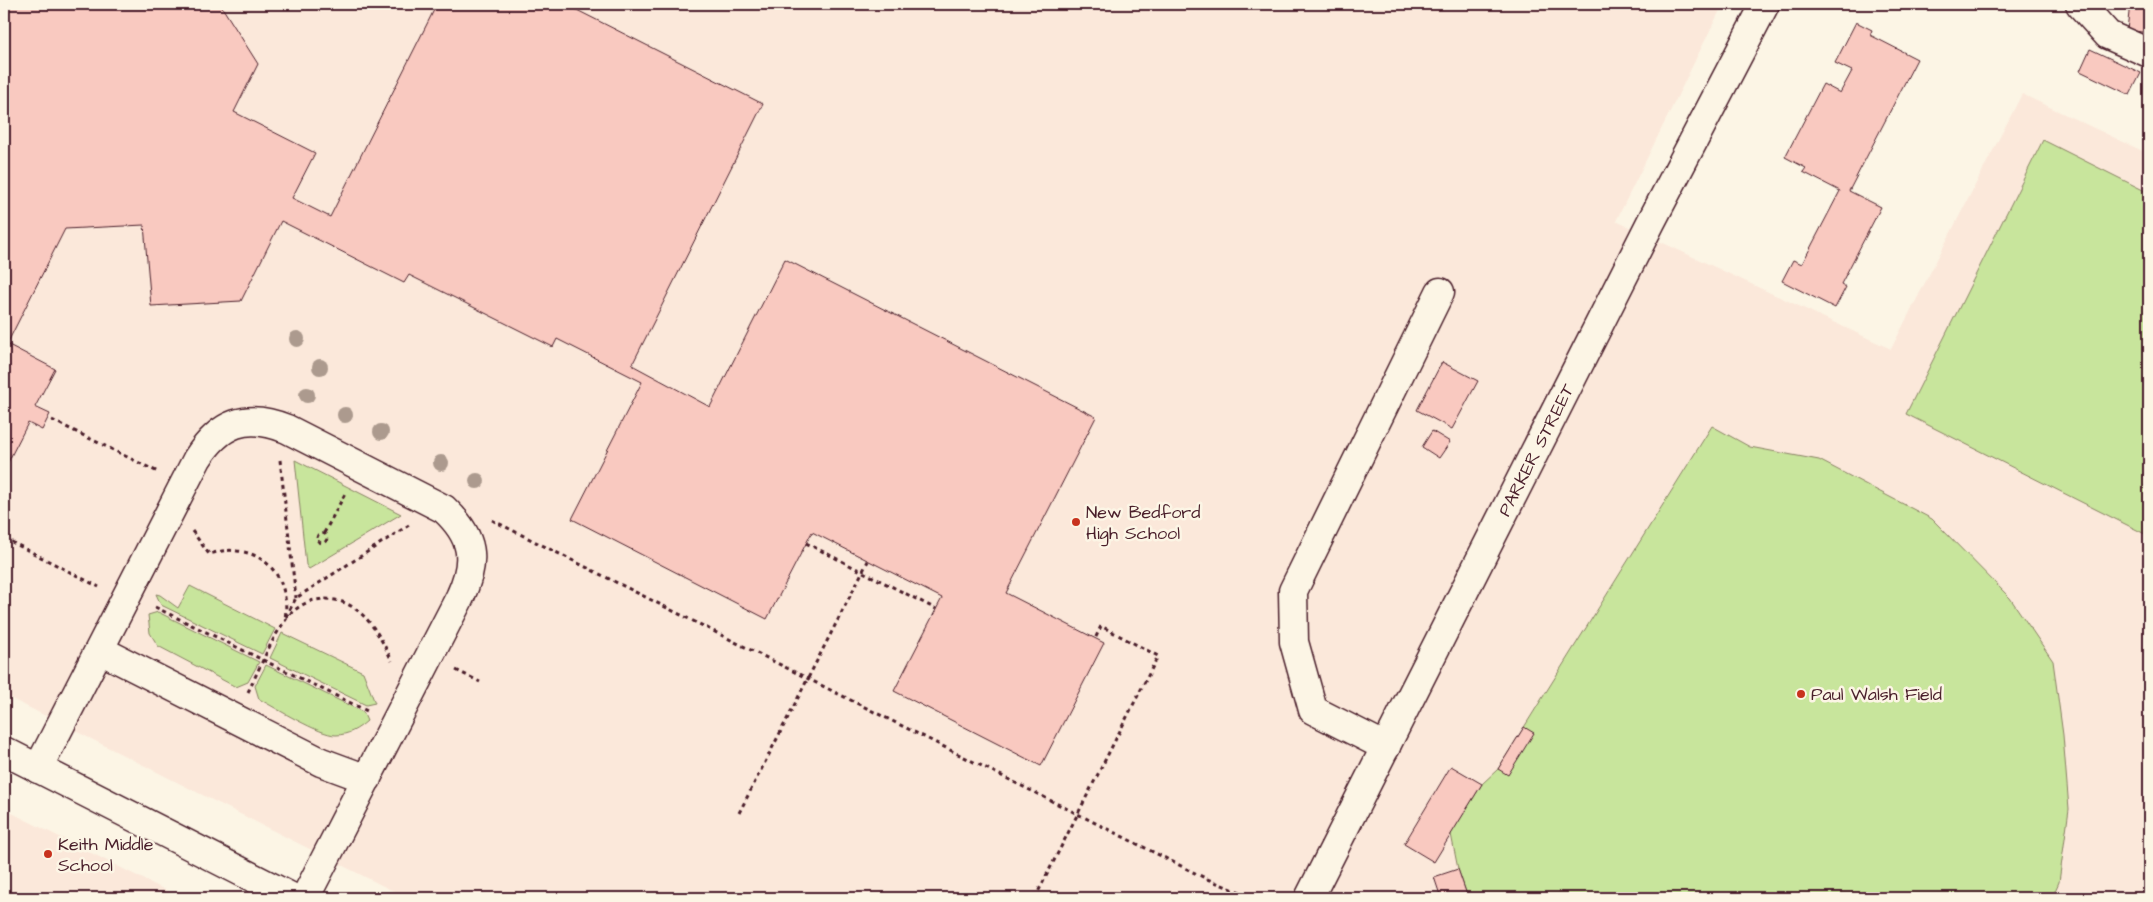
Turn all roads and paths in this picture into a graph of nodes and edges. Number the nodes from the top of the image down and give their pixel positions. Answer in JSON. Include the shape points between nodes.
{"nodes":[{"id":1,"x":1766,"y":4,"type":"edge"},
{"id":2,"x":2080,"y":4,"type":"edge"},
{"id":3,"x":2149,"y":53,"type":"edge"},
{"id":4,"x":1440,"y":292,"type":"dead end"},
{"id":5,"x":52,"y":420,"type":"dead end"},
{"id":6,"x":279,"y":454,"type":"dead end"},
{"id":7,"x":159,"y":472,"type":"dead end"},
{"id":8,"x":174,"y":506,"type":"junction"},
{"id":9,"x":484,"y":516,"type":"dead end"},
{"id":10,"x":414,"y":522,"type":"dead end"},
{"id":11,"x":4,"y":538,"type":"edge"},
{"id":12,"x":806,"y":543,"type":"dead end"},
{"id":13,"x":868,"y":560,"type":"dead end"},
{"id":14,"x":862,"y":572,"type":"junction"},
{"id":15,"x":101,"y":588,"type":"dead end"},
{"id":16,"x":129,"y":594,"type":"junction"},
{"id":17,"x":296,"y":598,"type":"junction"},
{"id":18,"x":936,"y":609,"type":"dead end"},
{"id":19,"x":285,"y":620,"type":"junction"},
{"id":20,"x":1095,"y":639,"type":"dead end"},
{"id":21,"x":100,"y":650,"type":"junction"},
{"id":22,"x":264,"y":660,"type":"junction"},
{"id":23,"x":452,"y":668,"type":"dead end"},
{"id":24,"x":808,"y":679,"type":"junction"},
{"id":25,"x":480,"y":682,"type":"dead end"},
{"id":26,"x":248,"y":692,"type":"dead end"},
{"id":27,"x":409,"y":695,"type":"junction"},
{"id":28,"x":395,"y":725,"type":"junction"},
{"id":29,"x":1386,"y":747,"type":"junction"},
{"id":30,"x":4,"y":751,"type":"edge"},
{"id":31,"x":38,"y":769,"type":"junction"},
{"id":32,"x":367,"y":779,"type":"junction"},
{"id":33,"x":739,"y":813,"type":"dead end"},
{"id":34,"x":1077,"y":815,"type":"junction"},
{"id":35,"x":293,"y":898,"type":"edge"},
{"id":36,"x":305,"y":898,"type":"edge"},
{"id":37,"x":1035,"y":898,"type":"edge"},
{"id":38,"x":1255,"y":898,"type":"edge"},
{"id":39,"x":1309,"y":898,"type":"edge"}],
"edges":[{"from":1,"to":29,"type":"main road","name":"PARKER STREET","via":[[1651,222]]},
{"from":2,"to":3,"type":"main road","via":[[2108,35]]},
{"from":4,"to":29,"type":"main road","via":[[1293,591],[1294,642],[1313,710]]},
{"from":5,"to":7,"type":"path"},
{"from":6,"to":17,"type":"path"},
{"from":8,"to":16,"type":"main road"},
{"from":8,"to":19,"type":"path","via":[[209,554],[237,550],[268,563],[281,580],[284,590]]},
{"from":8,"to":27,"type":"main road","via":[[209,440],[223,430],[257,420],[288,429],[444,509],[466,533],[470,568],[460,597]]},
{"from":9,"to":24,"type":"path"},
{"from":10,"to":17,"type":"path"},
{"from":11,"to":15,"type":"path"},
{"from":12,"to":14,"type":"path"},
{"from":13,"to":14,"type":"path"},
{"from":14,"to":18,"type":"path"},
{"from":14,"to":24,"type":"path"},
{"from":16,"to":21,"type":"main road"},
{"from":16,"to":22,"type":"path"},
{"from":17,"to":19,"type":"path"},
{"from":19,"to":22,"type":"path"},
{"from":19,"to":27,"type":"path","via":[[302,605],[316,600],[334,599],[356,608],[380,635]]},
{"from":20,"to":34,"type":"path","via":[[1101,626],[1158,656]]},
{"from":21,"to":31,"type":"main road"},
{"from":21,"to":32,"type":"main road","via":[[321,762]]},
{"from":22,"to":26,"type":"path"},
{"from":22,"to":28,"type":"path"},
{"from":23,"to":25,"type":"path"},
{"from":24,"to":33,"type":"path"},
{"from":24,"to":34,"type":"path"},
{"from":27,"to":28,"type":"main road"},
{"from":28,"to":32,"type":"main road"},
{"from":29,"to":39,"type":"main road","name":"PARKER STREET"},
{"from":30,"to":31,"type":"main road"},
{"from":31,"to":35,"type":"main road"},
{"from":32,"to":36,"type":"main road"},
{"from":34,"to":37,"type":"path"},
{"from":34,"to":38,"type":"path","via":[[1206,879]]}]}
